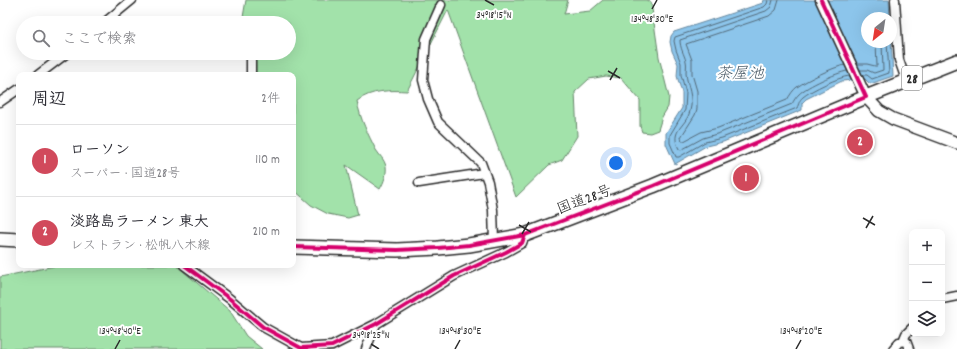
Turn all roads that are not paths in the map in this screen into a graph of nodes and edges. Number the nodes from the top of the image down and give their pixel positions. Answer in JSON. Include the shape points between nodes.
{"nodes":[{"id":1,"x":132,"y":0,"type":"edge"},
{"id":2,"x":821,"y":0,"type":"edge"},
{"id":3,"x":895,"y":0,"type":"edge"},
{"id":4,"x":441,"y":6,"type":"dead end"},
{"id":5,"x":113,"y":16,"type":"edge"},
{"id":6,"x":58,"y":60,"type":"edge"},
{"id":7,"x":251,"y":60,"type":"edge"},
{"id":8,"x":957,"y":61,"type":"edge"},
{"id":9,"x":42,"y":72,"type":"edge"},
{"id":10,"x":251,"y":72,"type":"edge"},
{"id":11,"x":906,"y":80,"type":"junction"},
{"id":12,"x":16,"y":91,"type":"edge"},
{"id":13,"x":866,"y":97,"type":"junction"},
{"id":14,"x":0,"y":102,"type":"edge"},
{"id":15,"x":957,"y":143,"type":"edge"},
{"id":16,"x":484,"y":173,"type":"junction"},
{"id":17,"x":419,"y":183,"type":"dead end"},
{"id":18,"x":525,"y":235,"type":"junction"},
{"id":19,"x":0,"y":239,"type":"edge"},
{"id":20,"x":16,"y":240,"type":"edge"},
{"id":21,"x":494,"y":241,"type":"junction"},
{"id":22,"x":296,"y":247,"type":"edge"},
{"id":23,"x":188,"y":268,"type":"edge"},
{"id":24,"x":957,"y":296,"type":"edge"},
{"id":25,"x":945,"y":298,"type":"edge"},
{"id":26,"x":376,"y":324,"type":"junction"},
{"id":27,"x":909,"y":331,"type":"edge"},
{"id":28,"x":902,"y":341,"type":"junction"},
{"id":29,"x":366,"y":349,"type":"edge"},
{"id":30,"x":893,"y":349,"type":"edge"},
{"id":31,"x":909,"y":349,"type":"edge"}],
"edges":[{"from":1,"to":5,"type":"street"},
{"from":2,"to":13,"type":"street"},
{"from":3,"to":11,"type":"street","via":[[899,60]]},
{"from":4,"to":16,"type":"street","via":[[426,39],[423,80],[428,100],[438,122],[481,164]]},
{"from":6,"to":9,"type":"street"},
{"from":7,"to":10,"type":"street"},
{"from":8,"to":11,"type":"highway","name":"国道28号","number":"28"},
{"from":11,"to":13,"type":"highway","name":"国道28号","number":"28"},
{"from":12,"to":14,"type":"street"},
{"from":13,"to":15,"type":"main road","via":[[879,111],[893,119]]},
{"from":13,"to":18,"type":"highway","name":"国道28号","number":"28","via":[[653,186]]},
{"from":16,"to":17,"type":"street"},
{"from":16,"to":21,"type":"street","via":[[493,210]]},
{"from":18,"to":21,"type":"highway","name":"国道28号","number":"28"},
{"from":18,"to":26,"type":"street","via":[[522,242],[506,252],[454,276]]},
{"from":19,"to":20,"type":"highway"},
{"from":21,"to":22,"type":"highway","name":"国道28号","number":"28","via":[[408,250]]},
{"from":23,"to":26,"type":"street","via":[[262,327],[301,348],[332,346]]},
{"from":24,"to":25,"type":"street"},
{"from":26,"to":29,"type":"street"},
{"from":27,"to":28,"type":"street"},
{"from":28,"to":30,"type":"street"},
{"from":28,"to":31,"type":"street","via":[[906,341]]}]}
